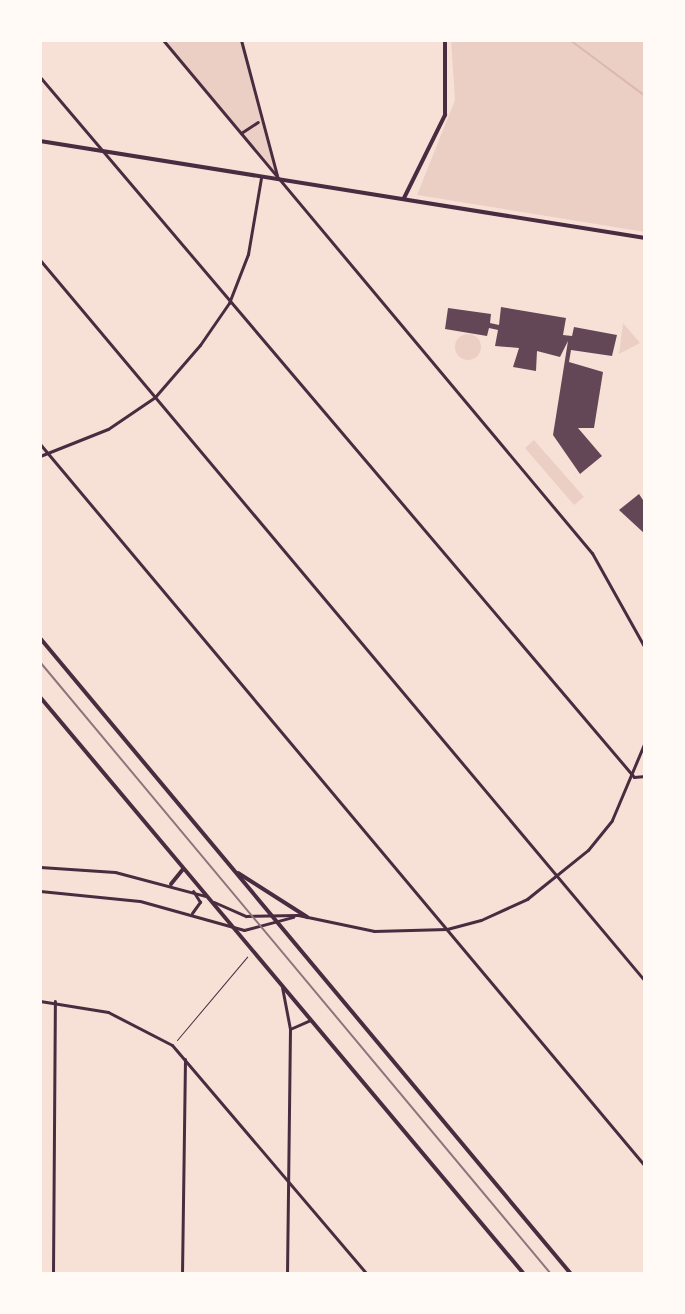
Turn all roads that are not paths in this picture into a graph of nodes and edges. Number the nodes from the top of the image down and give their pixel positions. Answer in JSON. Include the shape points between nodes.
{"nodes":[{"id":1,"x":163,"y":40,"type":"edge"},
{"id":2,"x":241,"y":40,"type":"edge"},
{"id":3,"x":445,"y":40,"type":"edge"},
{"id":4,"x":40,"y":77,"type":"edge"},
{"id":5,"x":258,"y":122,"type":"junction"},
{"id":6,"x":241,"y":133,"type":"junction"},
{"id":7,"x":40,"y":141,"type":"edge"},
{"id":8,"x":102,"y":151,"type":"junction"},
{"id":9,"x":261,"y":177,"type":"junction"},
{"id":10,"x":278,"y":179,"type":"junction"},
{"id":11,"x":404,"y":198,"type":"junction"},
{"id":12,"x":645,"y":238,"type":"edge"},
{"id":13,"x":40,"y":260,"type":"edge"},
{"id":14,"x":229,"y":303,"type":"junction"},
{"id":15,"x":155,"y":397,"type":"junction"},
{"id":16,"x":40,"y":444,"type":"edge"},
{"id":17,"x":48,"y":453,"type":"junction"},
{"id":18,"x":40,"y":456,"type":"edge"},
{"id":19,"x":40,"y":638,"type":"edge"},
{"id":20,"x":645,"y":648,"type":"edge"},
{"id":21,"x":40,"y":697,"type":"edge"},
{"id":22,"x":645,"y":742,"type":"edge"},
{"id":23,"x":645,"y":776,"type":"edge"},
{"id":24,"x":634,"y":777,"type":"junction"},
{"id":25,"x":40,"y":867,"type":"edge"},
{"id":26,"x":182,"y":867,"type":"junction"},
{"id":27,"x":235,"y":871,"type":"junction"},
{"id":28,"x":556,"y":878,"type":"junction"},
{"id":29,"x":171,"y":884,"type":"junction"},
{"id":30,"x":40,"y":890,"type":"edge"},
{"id":31,"x":192,"y":890,"type":"junction"},
{"id":32,"x":209,"y":898,"type":"junction"},
{"id":33,"x":188,"y":914,"type":"junction"},
{"id":34,"x":298,"y":915,"type":"junction"},
{"id":35,"x":273,"y":916,"type":"junction"},
{"id":36,"x":307,"y":917,"type":"junction"},
{"id":37,"x":278,"y":923,"type":"junction"},
{"id":38,"x":234,"y":928,"type":"junction"},
{"id":39,"x":447,"y":929,"type":"junction"},
{"id":40,"x":645,"y":981,"type":"edge"},
{"id":41,"x":281,"y":984,"type":"junction"},
{"id":42,"x":40,"y":1001,"type":"edge"},
{"id":43,"x":55,"y":1001,"type":"junction"},
{"id":44,"x":312,"y":1021,"type":"junction"},
{"id":45,"x":290,"y":1029,"type":"junction"},
{"id":46,"x":185,"y":1059,"type":"junction"},
{"id":47,"x":645,"y":1166,"type":"edge"},
{"id":48,"x":288,"y":1182,"type":"junction"},
{"id":49,"x":53,"y":1274,"type":"edge"},
{"id":50,"x":182,"y":1274,"type":"edge"},
{"id":51,"x":287,"y":1274,"type":"edge"},
{"id":52,"x":367,"y":1274,"type":"edge"},
{"id":53,"x":524,"y":1274,"type":"edge"},
{"id":54,"x":571,"y":1274,"type":"edge"}],
"edges":[{"from":1,"to":6,"type":"street"},
{"from":2,"to":5,"type":"street"},
{"from":3,"to":11,"type":"main road","via":[[445,115]]},
{"from":4,"to":8,"type":"street"},
{"from":5,"to":6,"type":"street"},
{"from":5,"to":10,"type":"street"},
{"from":6,"to":10,"type":"street"},
{"from":7,"to":8,"type":"main road"},
{"from":8,"to":9,"type":"main road"},
{"from":8,"to":14,"type":"street"},
{"from":9,"to":10,"type":"main road"},
{"from":9,"to":14,"type":"street","via":[[248,254]]},
{"from":10,"to":11,"type":"main road"},
{"from":10,"to":20,"type":"street","via":[[592,553]]},
{"from":11,"to":12,"type":"main road"},
{"from":13,"to":15,"type":"street"},
{"from":14,"to":15,"type":"street"},
{"from":14,"to":24,"type":"street"},
{"from":15,"to":17,"type":"street","via":[[108,429]]},
{"from":15,"to":28,"type":"street"},
{"from":16,"to":17,"type":"street"},
{"from":17,"to":18,"type":"street"},
{"from":17,"to":39,"type":"street"},
{"from":19,"to":27,"type":"main road"},
{"from":21,"to":26,"type":"main road"},
{"from":22,"to":24,"type":"street"},
{"from":23,"to":24,"type":"street"},
{"from":24,"to":28,"type":"street","via":[[612,820]]},
{"from":25,"to":29,"type":"street"},
{"from":26,"to":29,"type":"main road","via":[[183,876]]},
{"from":26,"to":32,"type":"main road"},
{"from":27,"to":35,"type":"main road"},
{"from":27,"to":36,"type":"main road"},
{"from":28,"to":39,"type":"street","via":[[527,899]]},
{"from":28,"to":40,"type":"street"},
{"from":29,"to":31,"type":"street"},
{"from":30,"to":33,"type":"street","via":[[101,893]]},
{"from":31,"to":32,"type":"street"},
{"from":31,"to":33,"type":"street","via":[[199,908]]},
{"from":32,"to":35,"type":"street","via":[[236,914]]},
{"from":32,"to":38,"type":"main road"},
{"from":33,"to":38,"type":"street"},
{"from":34,"to":35,"type":"street"},
{"from":34,"to":36,"type":"street"},
{"from":34,"to":37,"type":"street"},
{"from":35,"to":37,"type":"main road"},
{"from":36,"to":39,"type":"street","via":[[374,931]]},
{"from":37,"to":38,"type":"street"},
{"from":37,"to":54,"type":"main road"},
{"from":38,"to":41,"type":"main road"},
{"from":39,"to":47,"type":"street"},
{"from":41,"to":44,"type":"main road"},
{"from":41,"to":45,"type":"street"},
{"from":42,"to":43,"type":"street"},
{"from":43,"to":46,"type":"street","via":[[126,1018]]},
{"from":43,"to":49,"type":"street"},
{"from":44,"to":45,"type":"street"},
{"from":44,"to":53,"type":"main road"},
{"from":45,"to":48,"type":"street"},
{"from":46,"to":48,"type":"street"},
{"from":46,"to":50,"type":"street"},
{"from":48,"to":51,"type":"street"},
{"from":48,"to":52,"type":"street"}]}
